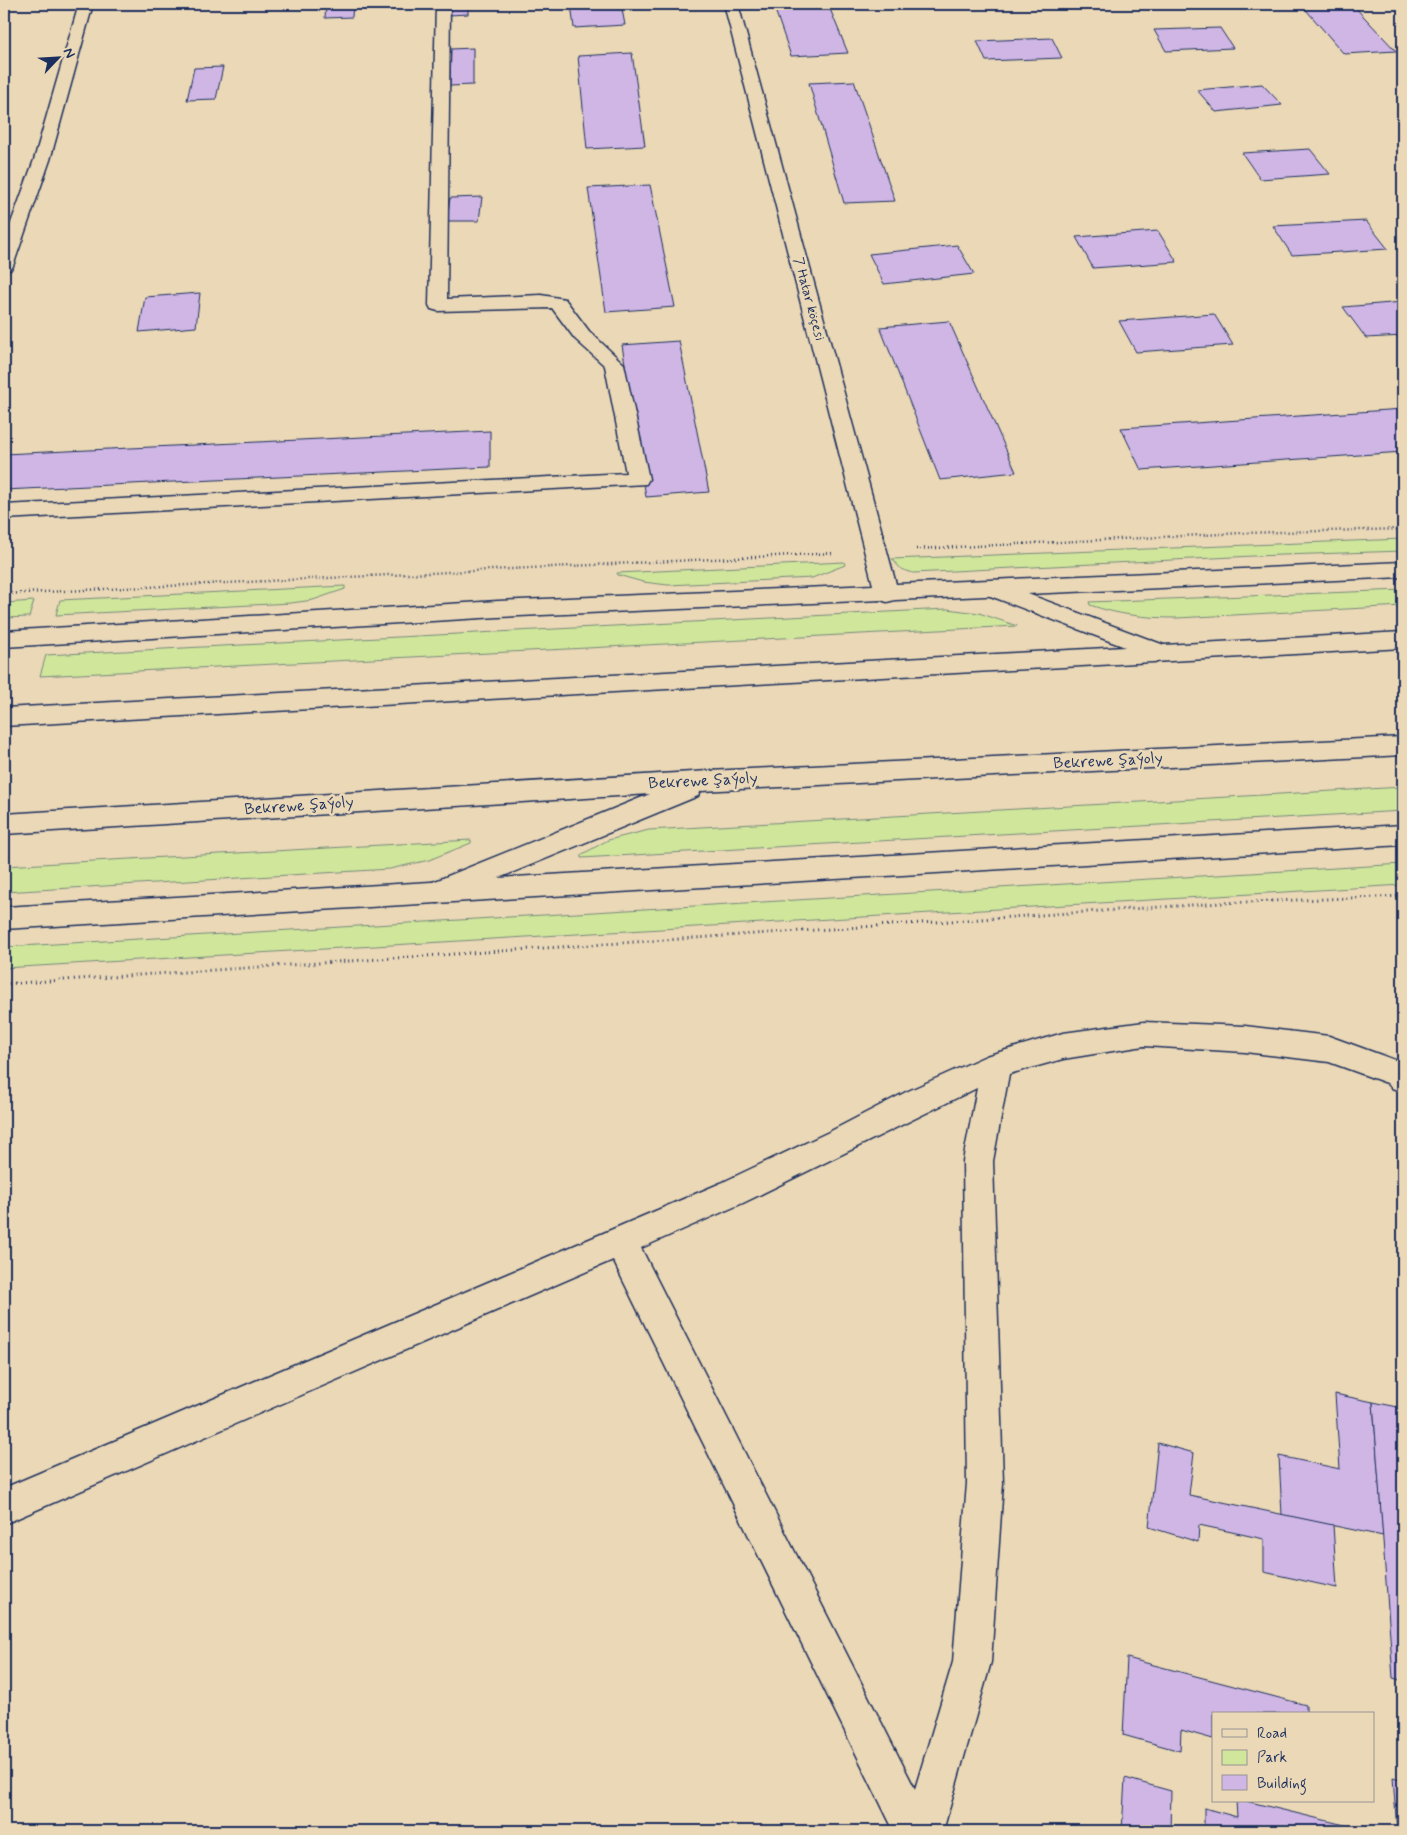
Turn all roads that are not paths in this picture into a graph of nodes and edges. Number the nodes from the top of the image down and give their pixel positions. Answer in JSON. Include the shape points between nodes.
{"nodes":[{"id":1,"x":86,"y":4,"type":"edge"},
{"id":2,"x":443,"y":4,"type":"edge"},
{"id":3,"x":732,"y":4,"type":"edge"},
{"id":4,"x":4,"y":266,"type":"edge"},
{"id":5,"x":4,"y":512,"type":"edge"},
{"id":6,"x":1403,"y":570,"type":"edge"},
{"id":7,"x":993,"y":589,"type":"junction"},
{"id":8,"x":886,"y":594,"type":"junction"},
{"id":9,"x":4,"y":639,"type":"edge"},
{"id":10,"x":1403,"y":640,"type":"edge"},
{"id":11,"x":1166,"y":653,"type":"junction"},
{"id":12,"x":4,"y":717,"type":"edge"},
{"id":13,"x":1403,"y":746,"type":"edge"},
{"id":14,"x":709,"y":781,"type":"junction"},
{"id":15,"x":4,"y":824,"type":"edge"},
{"id":16,"x":1403,"y":835,"type":"edge"},
{"id":17,"x":438,"y":892,"type":"junction"},
{"id":18,"x":4,"y":918,"type":"edge"},
{"id":19,"x":996,"y":1065,"type":"junction"},
{"id":20,"x":1403,"y":1079,"type":"edge"},
{"id":21,"x":622,"y":1241,"type":"junction"},
{"id":22,"x":4,"y":1506,"type":"edge"},
{"id":23,"x":916,"y":1831,"type":"edge"},
{"id":24,"x":923,"y":1831,"type":"edge"}],
"edges":[{"from":1,"to":4,"type":"street","via":[[42,160]]},
{"from":2,"to":5,"type":"street","via":[[438,305],[558,303],[582,335],[614,364],[638,479]]},
{"from":3,"to":8,"type":"street","name":"7 Hatar köçesi"},
{"from":6,"to":7,"type":"street"},
{"from":7,"to":8,"type":"street"},
{"from":7,"to":11,"type":"street"},
{"from":8,"to":9,"type":"street","via":[[498,609]]},
{"from":10,"to":11,"type":"street"},
{"from":11,"to":12,"type":"street"},
{"from":13,"to":14,"type":"street","name":"Bekrewe şaýoly"},
{"from":14,"to":15,"type":"street","name":"Bekrewe şaýoly"},
{"from":14,"to":17,"type":"street"},
{"from":16,"to":17,"type":"street"},
{"from":17,"to":18,"type":"street"},
{"from":19,"to":20,"type":"street","via":[[1063,1046],[1144,1034],[1246,1038],[1329,1049],[1398,1074]]},
{"from":19,"to":21,"type":"street","via":[[916,1101],[817,1153]]},
{"from":19,"to":24,"type":"street","via":[[978,1162],[985,1483],[972,1662]]},
{"from":21,"to":22,"type":"street"},
{"from":21,"to":23,"type":"street"}]}
